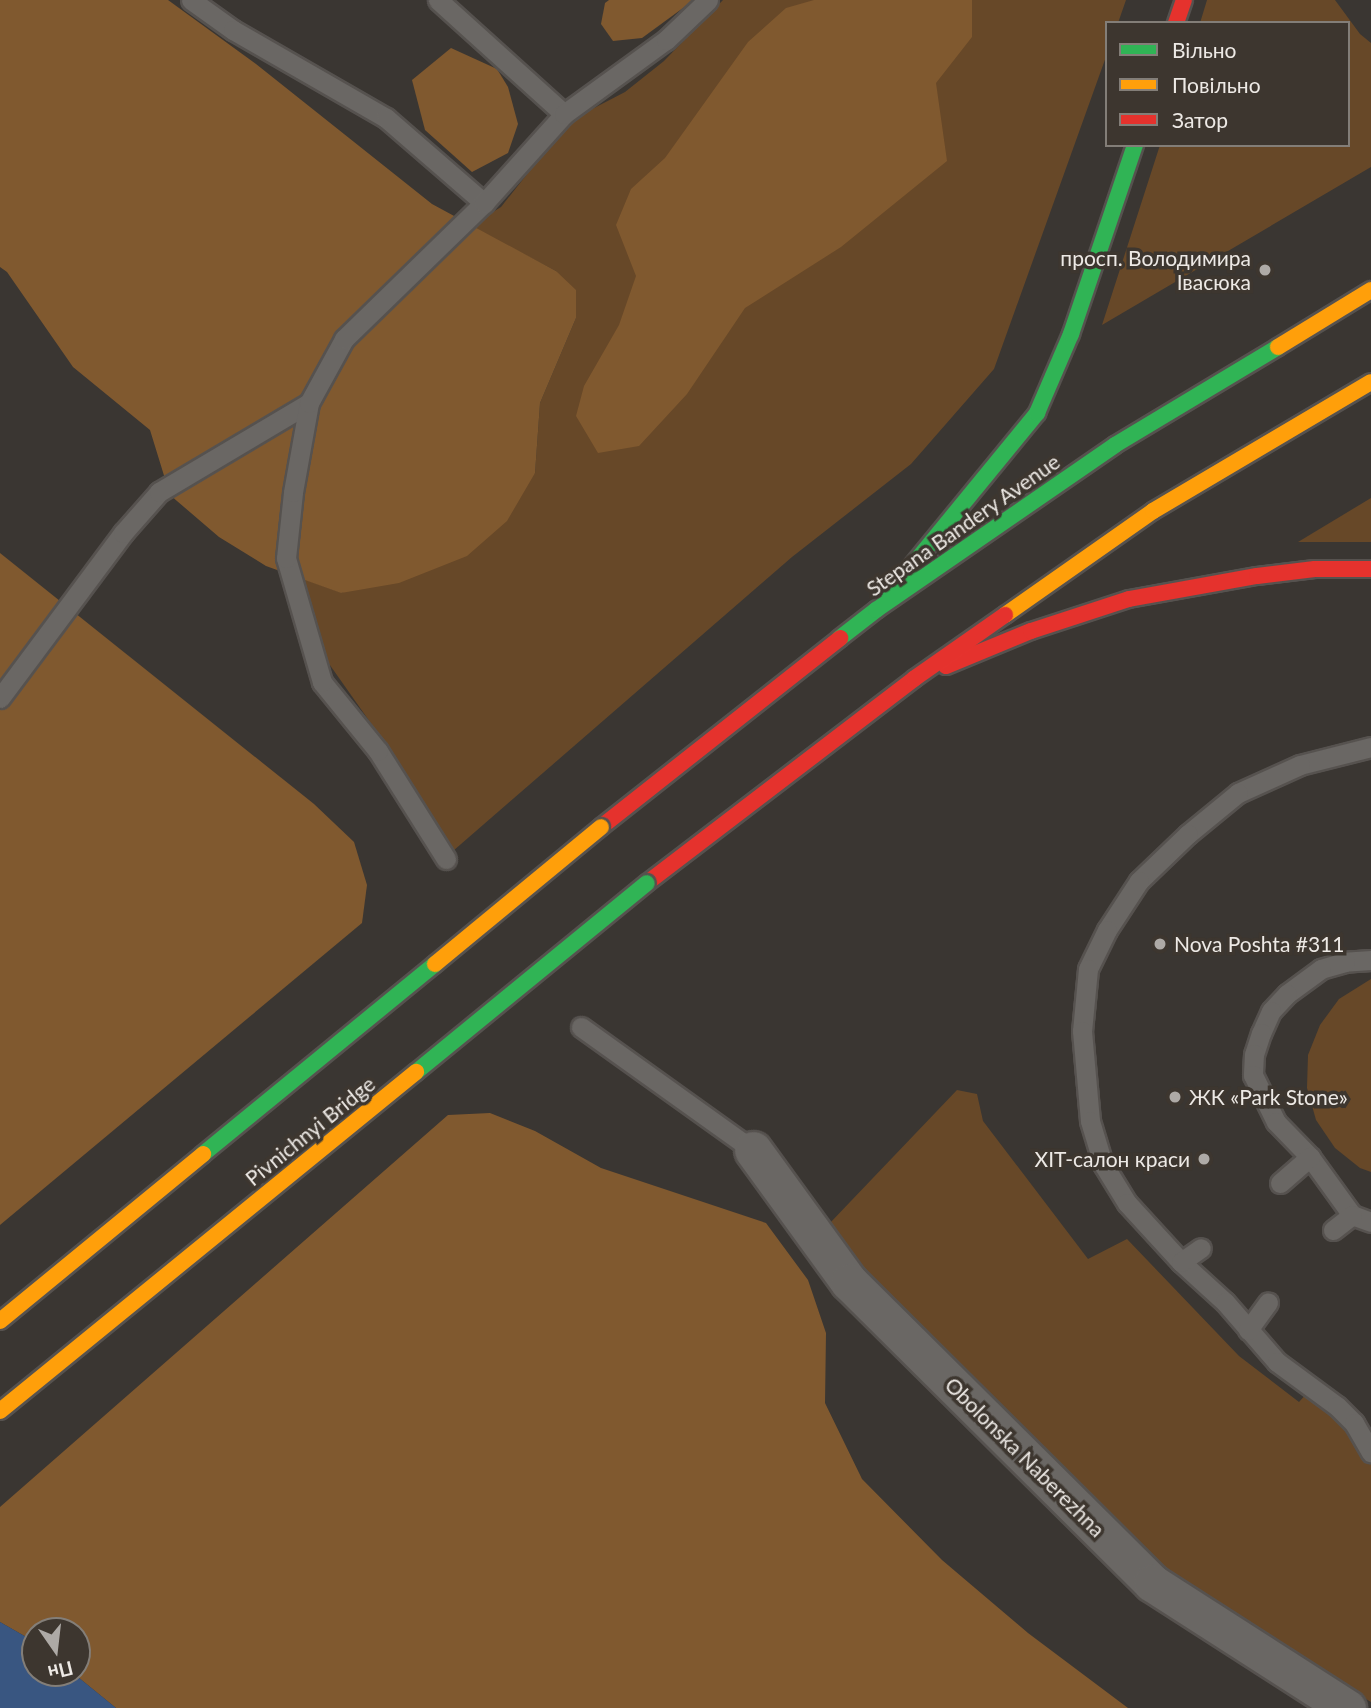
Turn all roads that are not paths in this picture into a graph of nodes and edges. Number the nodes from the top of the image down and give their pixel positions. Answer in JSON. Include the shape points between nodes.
{"nodes":[{"id":1,"x":191,"y":0,"type":"edge"},
{"id":2,"x":438,"y":0,"type":"edge"},
{"id":3,"x":708,"y":0,"type":"edge"},
{"id":4,"x":1184,"y":0,"type":"edge"},
{"id":5,"x":1177,"y":21,"type":"edge"},
{"id":6,"x":564,"y":114,"type":"junction"},
{"id":7,"x":1134,"y":147,"type":"edge"},
{"id":8,"x":484,"y":203,"type":"junction"},
{"id":9,"x":1371,"y":290,"type":"edge"},
{"id":10,"x":1371,"y":382,"type":"edge"},
{"id":11,"x":309,"y":403,"type":"junction"},
{"id":12,"x":1371,"y":569,"type":"edge"},
{"id":13,"x":876,"y":610,"type":"junction"},
{"id":14,"x":915,"y":678,"type":"junction"},
{"id":15,"x":0,"y":698,"type":"edge"},
{"id":16,"x":1371,"y":747,"type":"edge"},
{"id":17,"x":446,"y":859,"type":"dead end"},
{"id":18,"x":1371,"y":960,"type":"edge"},
{"id":19,"x":582,"y":1027,"type":"dead end"},
{"id":20,"x":753,"y":1150,"type":"joint"},
{"id":21,"x":1310,"y":1157,"type":"junction"},
{"id":22,"x":1280,"y":1183,"type":"dead end"},
{"id":23,"x":1352,"y":1215,"type":"junction"},
{"id":24,"x":1371,"y":1222,"type":"edge"},
{"id":25,"x":1333,"y":1230,"type":"dead end"},
{"id":26,"x":1200,"y":1248,"type":"dead end"},
{"id":27,"x":1181,"y":1262,"type":"junction"},
{"id":28,"x":1268,"y":1302,"type":"dead end"},
{"id":29,"x":0,"y":1321,"type":"edge"},
{"id":30,"x":1248,"y":1330,"type":"junction"},
{"id":31,"x":0,"y":1411,"type":"edge"},
{"id":32,"x":1371,"y":1454,"type":"edge"},
{"id":33,"x":1347,"y":1708,"type":"edge"}],
"edges":[{"from":1,"to":8,"type":"lane","via":[[233,30],[386,118]]},
{"from":2,"to":6,"type":"lane"},
{"from":3,"to":6,"type":"lane","via":[[666,40]]},
{"from":4,"to":5,"type":"main road"},
{"from":6,"to":8,"type":"lane"},
{"from":7,"to":13,"type":"main road","via":[[1071,334],[1037,413]]},
{"from":8,"to":11,"type":"lane","via":[[344,339]]},
{"from":9,"to":13,"type":"main road","name":"Stepana Bandery Avenue","via":[[1115,445]]},
{"from":10,"to":14,"type":"main road","via":[[1153,511]]},
{"from":11,"to":15,"type":"lane","via":[[159,492]]},
{"from":11,"to":17,"type":"lane","via":[[286,558],[322,682],[378,751]]},
{"from":12,"to":14,"type":"main road","via":[[1257,576],[1129,599],[1031,631]]},
{"from":13,"to":29,"type":"main road","name":"Stepana Bandery Avenue","bridge":true,"via":[[601,827]]},
{"from":14,"to":31,"type":"main road","name":"Pivnichnyi Bridge","bridge":true,"via":[[647,883]]},
{"from":16,"to":27,"type":"lane","via":[[1300,765],[1238,793],[1139,881],[1088,969],[1082,1031],[1090,1121],[1103,1164],[1126,1203]]},
{"from":18,"to":21,"type":"lane","via":[[1321,969],[1302,981],[1271,1012],[1254,1054],[1253,1074],[1276,1122]]},
{"from":19,"to":20,"type":"lane"},
{"from":20,"to":33,"type":"street","name":"Obolonska Naberezhna","via":[[849,1282],[1152,1583]]},
{"from":21,"to":22,"type":"lane"},
{"from":21,"to":23,"type":"lane"},
{"from":23,"to":24,"type":"lane"},
{"from":23,"to":25,"type":"lane"},
{"from":26,"to":27,"type":"lane"},
{"from":27,"to":30,"type":"lane"},
{"from":28,"to":30,"type":"lane"},
{"from":30,"to":32,"type":"lane","via":[[1277,1362],[1338,1406],[1354,1423]]}]}
